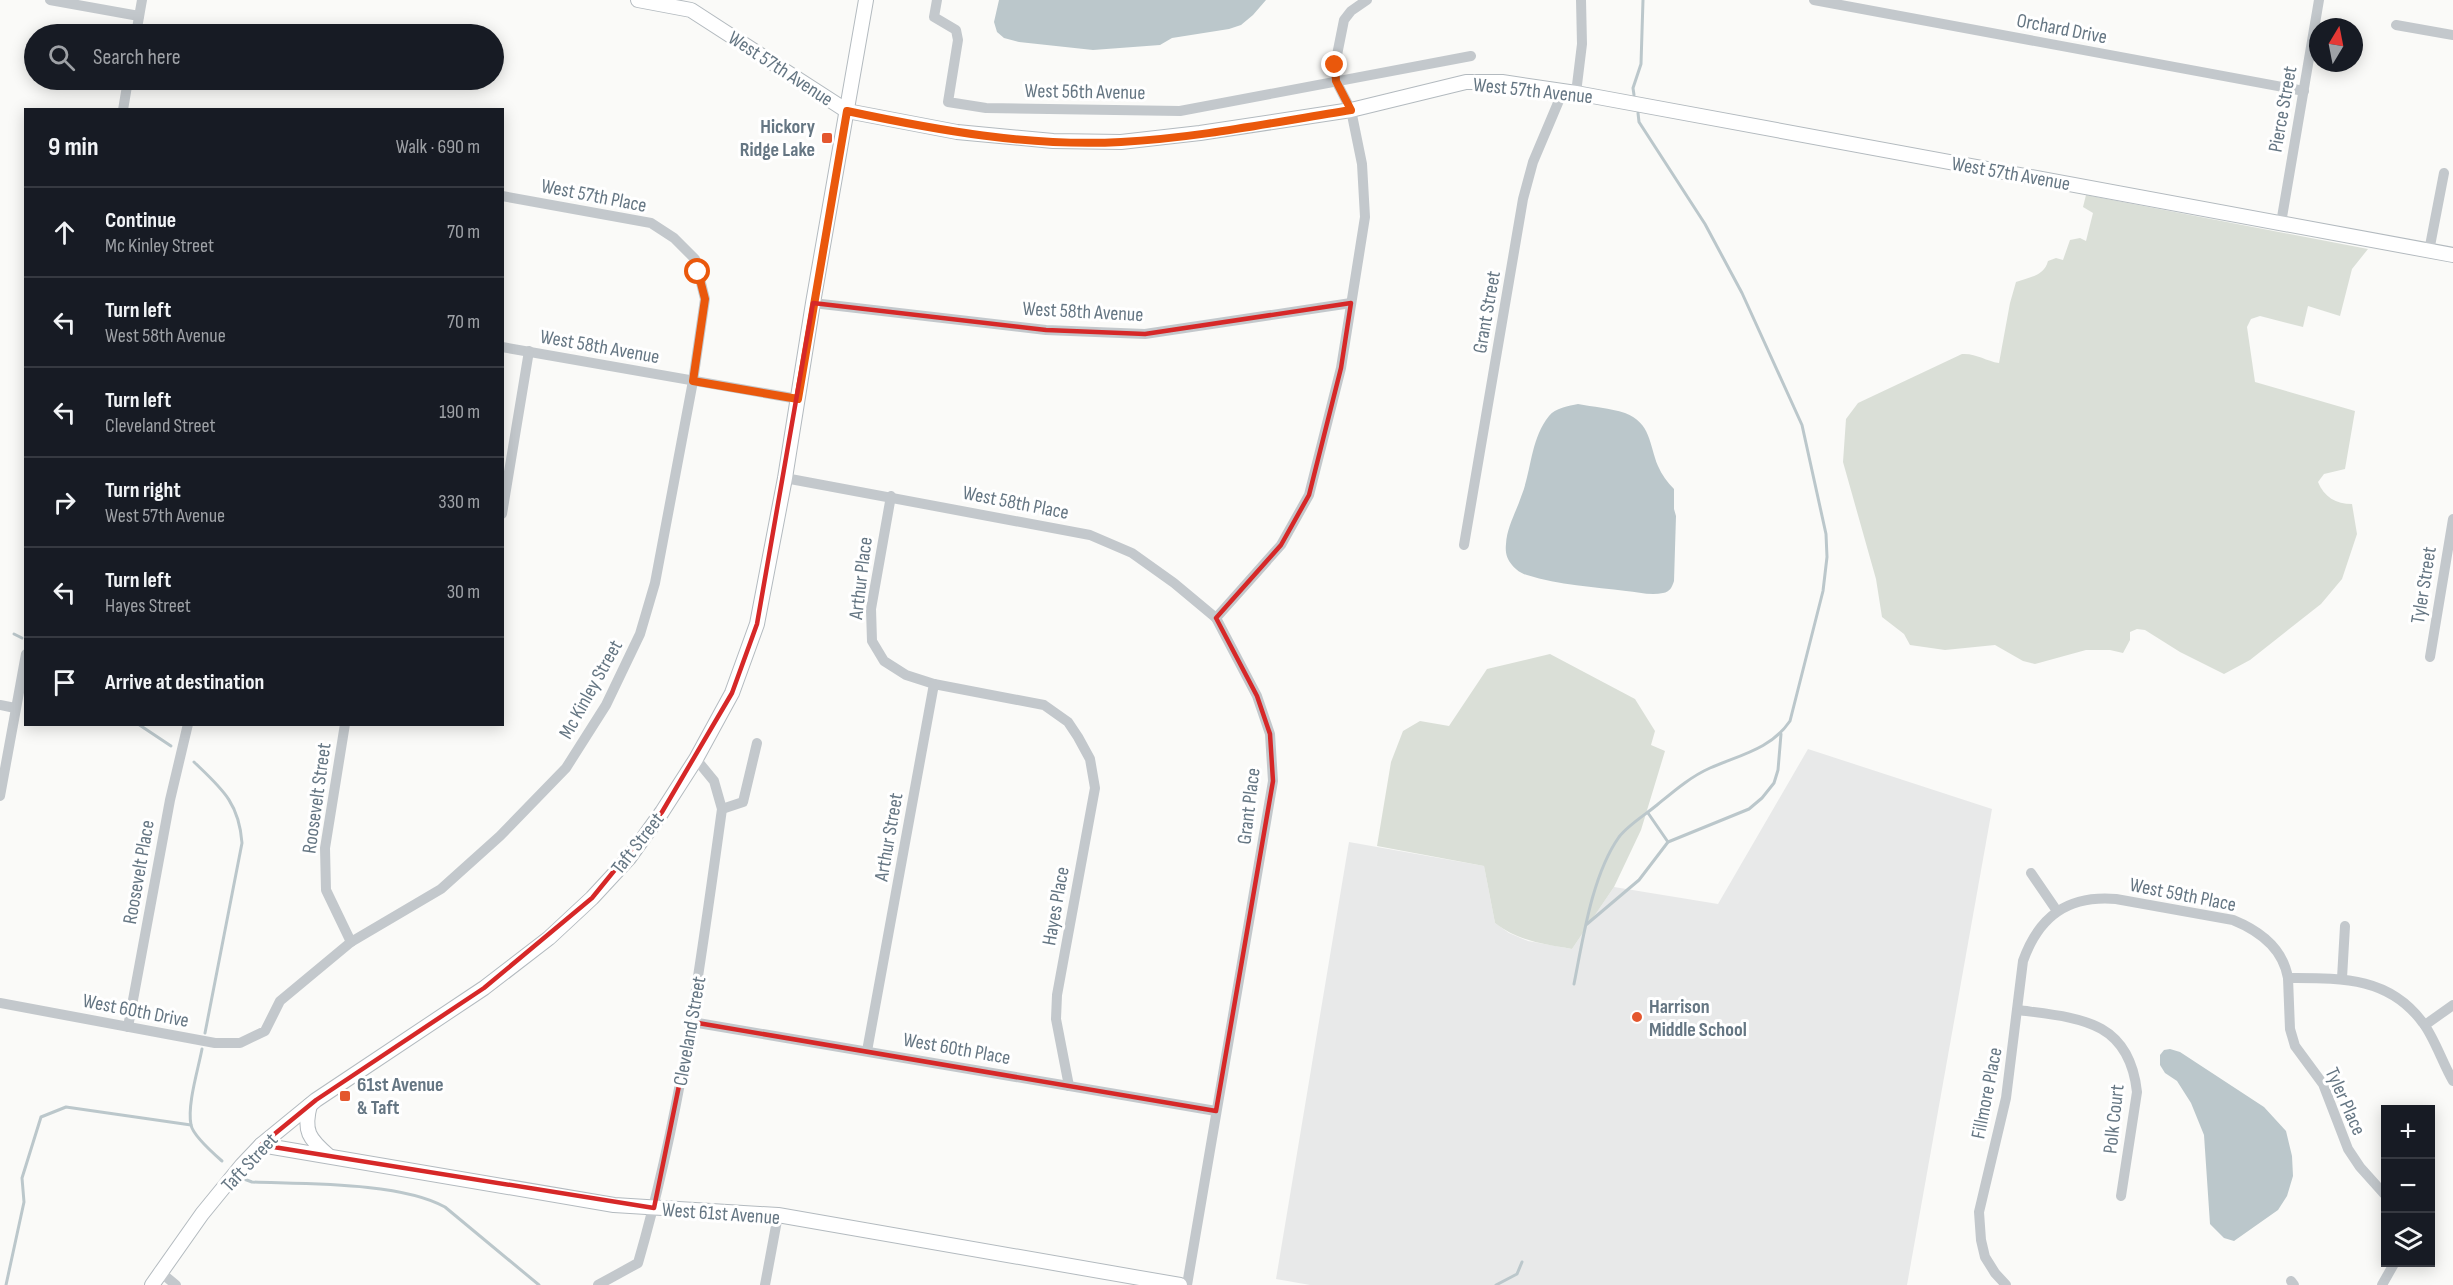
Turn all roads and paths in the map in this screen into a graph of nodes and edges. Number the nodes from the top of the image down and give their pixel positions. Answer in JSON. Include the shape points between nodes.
{"nodes":[{"id":1,"x":50,"y":0,"type":"edge"},
{"id":2,"x":142,"y":0,"type":"edge"},
{"id":3,"x":638,"y":0,"type":"edge"},
{"id":4,"x":866,"y":0,"type":"edge"},
{"id":5,"x":937,"y":0,"type":"edge"},
{"id":6,"x":1367,"y":0,"type":"edge"},
{"id":7,"x":1581,"y":0,"type":"edge"},
{"id":8,"x":1814,"y":0,"type":"edge"},
{"id":9,"x":2319,"y":0,"type":"edge"},
{"id":10,"x":139,"y":16,"type":"junction"},
{"id":11,"x":138,"y":24,"type":"edge"},
{"id":12,"x":2397,"y":25,"type":"dead end"},
{"id":13,"x":2453,"y":35,"type":"edge"},
{"id":14,"x":1471,"y":57,"type":"dead end"},
{"id":15,"x":1336,"y":81,"type":"junction"},
{"id":16,"x":126,"y":90,"type":"edge"},
{"id":17,"x":2304,"y":91,"type":"junction"},
{"id":18,"x":1570,"y":92,"type":"junction"},
{"id":19,"x":123,"y":108,"type":"edge"},
{"id":20,"x":1351,"y":110,"type":"junction"},
{"id":21,"x":847,"y":111,"type":"junction"},
{"id":22,"x":2444,"y":173,"type":"dead end"},
{"id":23,"x":504,"y":196,"type":"edge"},
{"id":24,"x":2281,"y":223,"type":"junction"},
{"id":25,"x":674,"y":238,"type":"joint"},
{"id":26,"x":2429,"y":251,"type":"junction"},
{"id":27,"x":2453,"y":255,"type":"edge"},
{"id":28,"x":813,"y":303,"type":"junction"},
{"id":29,"x":1351,"y":303,"type":"junction"},
{"id":30,"x":504,"y":347,"type":"edge"},
{"id":31,"x":529,"y":351,"type":"junction"},
{"id":32,"x":693,"y":381,"type":"junction"},
{"id":33,"x":798,"y":399,"type":"junction"},
{"id":34,"x":785,"y":478,"type":"junction"},
{"id":35,"x":891,"y":496,"type":"junction"},
{"id":36,"x":504,"y":502,"type":"edge"},
{"id":37,"x":2453,"y":519,"type":"edge"},
{"id":38,"x":1464,"y":545,"type":"dead end"},
{"id":39,"x":2450,"y":550,"type":"edge"},
{"id":40,"x":1216,"y":618,"type":"junction"},
{"id":41,"x":2430,"y":657,"type":"dead end"},
{"id":42,"x":24,"y":664,"type":"edge"},
{"id":43,"x":934,"y":684,"type":"junction"},
{"id":44,"x":0,"y":705,"type":"edge"},
{"id":45,"x":15,"y":708,"type":"junction"},
{"id":46,"x":188,"y":726,"type":"edge"},
{"id":47,"x":345,"y":726,"type":"edge"},
{"id":48,"x":756,"y":743,"type":"dead end"},
{"id":49,"x":696,"y":759,"type":"junction"},
{"id":50,"x":0,"y":796,"type":"edge"},
{"id":51,"x":722,"y":809,"type":"junction"},
{"id":52,"x":2031,"y":873,"type":"dead end"},
{"id":53,"x":2057,"y":911,"type":"junction"},
{"id":54,"x":2345,"y":926,"type":"dead end"},
{"id":55,"x":351,"y":942,"type":"junction"},
{"id":56,"x":2288,"y":978,"type":"junction"},
{"id":57,"x":2342,"y":978,"type":"junction"},
{"id":58,"x":0,"y":1003,"type":"edge"},
{"id":59,"x":2453,"y":1005,"type":"edge"},
{"id":60,"x":2018,"y":1010,"type":"junction"},
{"id":61,"x":692,"y":1022,"type":"junction"},
{"id":62,"x":2425,"y":1025,"type":"junction"},
{"id":63,"x":128,"y":1027,"type":"junction"},
{"id":64,"x":265,"y":1031,"type":"joint"},
{"id":65,"x":867,"y":1051,"type":"junction"},
{"id":66,"x":2453,"y":1081,"type":"edge"},
{"id":67,"x":1069,"y":1086,"type":"junction"},
{"id":68,"x":310,"y":1105,"type":"junction"},
{"id":69,"x":1216,"y":1112,"type":"junction"},
{"id":70,"x":261,"y":1145,"type":"junction"},
{"id":71,"x":330,"y":1157,"type":"junction"},
{"id":72,"x":2381,"y":1191,"type":"edge"},
{"id":73,"x":2121,"y":1196,"type":"dead end"},
{"id":74,"x":654,"y":1208,"type":"junction"},
{"id":75,"x":778,"y":1215,"type":"junction"},
{"id":76,"x":2393,"y":1267,"type":"edge"},
{"id":77,"x":159,"y":1271,"type":"junction"},
{"id":78,"x":1152,"y":1283,"type":"edge"},
{"id":79,"x":152,"y":1285,"type":"edge"},
{"id":80,"x":176,"y":1285,"type":"edge"},
{"id":81,"x":598,"y":1285,"type":"edge"},
{"id":82,"x":765,"y":1285,"type":"edge"},
{"id":83,"x":1180,"y":1285,"type":"edge"},
{"id":84,"x":1187,"y":1285,"type":"edge"},
{"id":85,"x":2006,"y":1285,"type":"edge"},
{"id":86,"x":2382,"y":1285,"type":"edge"}],
"edges":[{"from":1,"to":10,"type":"street"},
{"from":2,"to":10,"type":"street"},
{"from":3,"to":21,"type":"main road","name":"West 57th Avenue","via":[[691,10]]},
{"from":4,"to":21,"type":"main road"},
{"from":5,"to":15,"type":"street","name":"West 56th Avenue","via":[[934,17],[956,30],[958,40],[948,102],[986,108],[1180,111]]},
{"from":6,"to":15,"type":"street","via":[[1344,20],[1335,65]]},
{"from":7,"to":18,"type":"street","name":"Grant Street","via":[[1582,44]]},
{"from":8,"to":17,"type":"street","name":"Orchard Drive"},
{"from":9,"to":17,"type":"street","name":"Pierce Street"},
{"from":10,"to":11,"type":"street"},
{"from":12,"to":13,"type":"street"},
{"from":14,"to":15,"type":"street"},
{"from":15,"to":20,"type":"street"},
{"from":16,"to":19,"type":"street"},
{"from":17,"to":24,"type":"street","name":"Pierce Street"},
{"from":18,"to":20,"type":"main road","name":"West 57th Avenue","via":[[1502,82],[1466,82]]},
{"from":18,"to":24,"type":"main road","name":"West 57th Avenue"},
{"from":18,"to":38,"type":"street","name":"Grant Street","via":[[1533,162],[1523,199]]},
{"from":20,"to":21,"type":"main road","name":"West 57th Avenue","via":[[1121,142],[1053,141],[957,132]]},
{"from":20,"to":29,"type":"street","via":[[1362,164],[1365,217]]},
{"from":21,"to":28,"type":"main road"},
{"from":22,"to":26,"type":"street"},
{"from":23,"to":25,"type":"street","name":"West 57th Place","via":[[651,223]]},
{"from":24,"to":26,"type":"main road","name":"West 57th Avenue"},
{"from":25,"to":32,"type":"street","name":"Mc Kinley Street","via":[[695,259],[705,299]]},
{"from":26,"to":27,"type":"main road","name":"West 57th Avenue"},
{"from":28,"to":29,"type":"street","name":"West 58th Avenue","via":[[1046,330],[1145,334]]},
{"from":28,"to":33,"type":"main road"},
{"from":29,"to":40,"type":"street","via":[[1341,368],[1309,495],[1281,545]]},
{"from":30,"to":31,"type":"street","name":"West 58th Avenue"},
{"from":31,"to":32,"type":"street","name":"West 58th Avenue"},
{"from":31,"to":36,"type":"street"},
{"from":32,"to":33,"type":"street","name":"West 58th Avenue"},
{"from":32,"to":55,"type":"street","name":"Mc Kinley Street","via":[[655,584],[640,634],[606,705],[566,768],[501,836],[441,889]]},
{"from":33,"to":34,"type":"main road"},
{"from":34,"to":35,"type":"street","name":"West 58th Place"},
{"from":34,"to":49,"type":"main road","name":"Taft Street","via":[[758,624],[732,693]]},
{"from":35,"to":40,"type":"street","name":"West 58th Place","via":[[1090,535],[1132,553]]},
{"from":35,"to":43,"type":"street","name":"Arthur Place","via":[[871,609],[872,641],[884,661],[906,675]]},
{"from":37,"to":39,"type":"street","name":"Tyler Street"},
{"from":39,"to":41,"type":"street","name":"Tyler Street"},
{"from":40,"to":69,"type":"street","name":"Grant Place","via":[[1257,696],[1269,734],[1273,781]]},
{"from":42,"to":45,"type":"street"},
{"from":43,"to":65,"type":"street","name":"Arthur Street"},
{"from":43,"to":67,"type":"street","name":"Hayes Place","via":[[1044,705],[1068,722],[1090,759],[1095,788],[1057,995],[1056,1019]]},
{"from":44,"to":45,"type":"street"},
{"from":45,"to":50,"type":"street"},
{"from":46,"to":63,"type":"street","name":"Roosevelt Place"},
{"from":47,"to":55,"type":"street","name":"Roosevelt Street","via":[[325,848],[326,890]]},
{"from":48,"to":51,"type":"street","via":[[742,802]]},
{"from":49,"to":51,"type":"street","name":"Cleveland Street","via":[[714,781]]},
{"from":49,"to":68,"type":"main road","name":"Taft Street","via":[[629,858],[549,938],[484,988]]},
{"from":51,"to":61,"type":"street","name":"Cleveland Street"},
{"from":52,"to":53,"type":"street"},
{"from":53,"to":56,"type":"street","name":"West 59th Place","via":[[2097,897],[2233,920],[2250,927],[2273,945]]},
{"from":53,"to":60,"type":"street","name":"Fillmore Place","via":[[2028,947]]},
{"from":54,"to":57,"type":"street"},
{"from":55,"to":64,"type":"street","name":"Mc Kinley Street","via":[[280,1001]]},
{"from":56,"to":57,"type":"street"},
{"from":56,"to":72,"type":"street","name":"Tyler Place","via":[[2290,1029],[2295,1046],[2323,1084],[2348,1149]]},
{"from":57,"to":62,"type":"street","via":[[2371,984],[2393,995]]},
{"from":58,"to":63,"type":"street","name":"West 60th Drive"},
{"from":59,"to":62,"type":"street"},
{"from":60,"to":73,"type":"street","name":"Polk Court","via":[[2091,1022],[2123,1047],[2135,1075],[2137,1092]]},
{"from":60,"to":85,"type":"street","name":"Fillmore Place","via":[[2006,1098],[1979,1212],[1985,1257]]},
{"from":61,"to":65,"type":"street","name":"West 60th Place"},
{"from":61,"to":74,"type":"street","name":"Cleveland Street"},
{"from":62,"to":66,"type":"street"},
{"from":63,"to":64,"type":"street","name":"West 60th Drive","via":[[215,1043],[240,1042]]},
{"from":65,"to":67,"type":"street","name":"West 60th Place"},
{"from":67,"to":69,"type":"street","name":"West 60th Place"},
{"from":68,"to":70,"type":"main road","name":"Taft Street"},
{"from":68,"to":71,"type":"main road","via":[[306,1122],[309,1134]]},
{"from":69,"to":84,"type":"street","name":"Grant Place"},
{"from":70,"to":71,"type":"main road","name":"West 61st Avenue"},
{"from":70,"to":77,"type":"main road","name":"Taft Street"},
{"from":71,"to":74,"type":"main road","name":"West 61st Avenue","via":[[614,1205]]},
{"from":74,"to":75,"type":"main road","name":"West 61st Avenue"},
{"from":74,"to":81,"type":"street","name":"Cleveland Street","via":[[638,1263]]},
{"from":75,"to":78,"type":"main road","name":"West 61st Avenue"},
{"from":75,"to":82,"type":"street"},
{"from":76,"to":86,"type":"street"},
{"from":77,"to":79,"type":"main road","name":"Taft Street"},
{"from":77,"to":80,"type":"street"},
{"from":78,"to":83,"type":"main road","name":"West 61st Avenue"}]}
